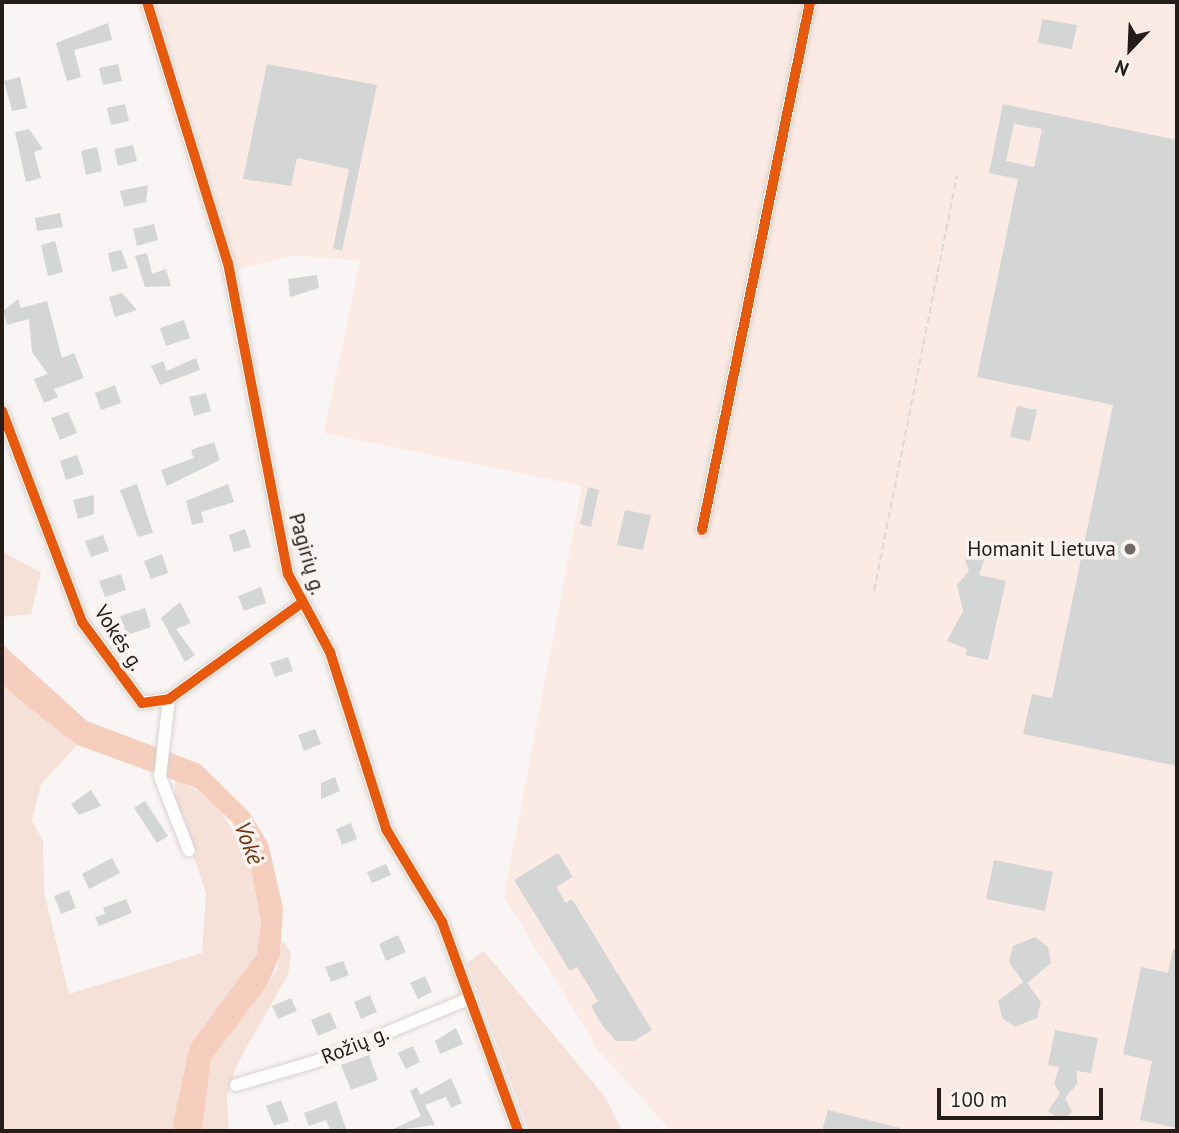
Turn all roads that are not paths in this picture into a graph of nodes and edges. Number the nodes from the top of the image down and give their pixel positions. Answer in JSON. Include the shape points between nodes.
{"nodes":[{"id":1,"x":147,"y":2,"type":"edge"},
{"id":2,"x":810,"y":2,"type":"edge"},
{"id":3,"x":2,"y":411,"type":"edge"},
{"id":4,"x":702,"y":530,"type":"dead end"},
{"id":5,"x":300,"y":604,"type":"junction"},
{"id":6,"x":169,"y":699,"type":"junction"},
{"id":7,"x":189,"y":850,"type":"dead end"},
{"id":8,"x":471,"y":998,"type":"junction"},
{"id":9,"x":236,"y":1085,"type":"dead end"},
{"id":10,"x":518,"y":1131,"type":"edge"}],
"edges":[{"from":1,"to":5,"type":"street","name":"Pagirių g.","via":[[228,262],[261,451]]},
{"from":2,"to":4,"type":"street"},
{"from":3,"to":6,"type":"street","name":"Vokės g.","via":[[82,622],[135,698],[148,705]]},
{"from":5,"to":6,"type":"street"},
{"from":5,"to":8,"type":"street","name":"Pagirių g.","via":[[330,652],[386,829],[442,922]]},
{"from":6,"to":7,"type":"street","via":[[159,747],[160,777]]},
{"from":8,"to":9,"type":"street","name":"Rožių g.","via":[[321,1059]]},
{"from":8,"to":10,"type":"street","name":"Pagirių g."}]}
